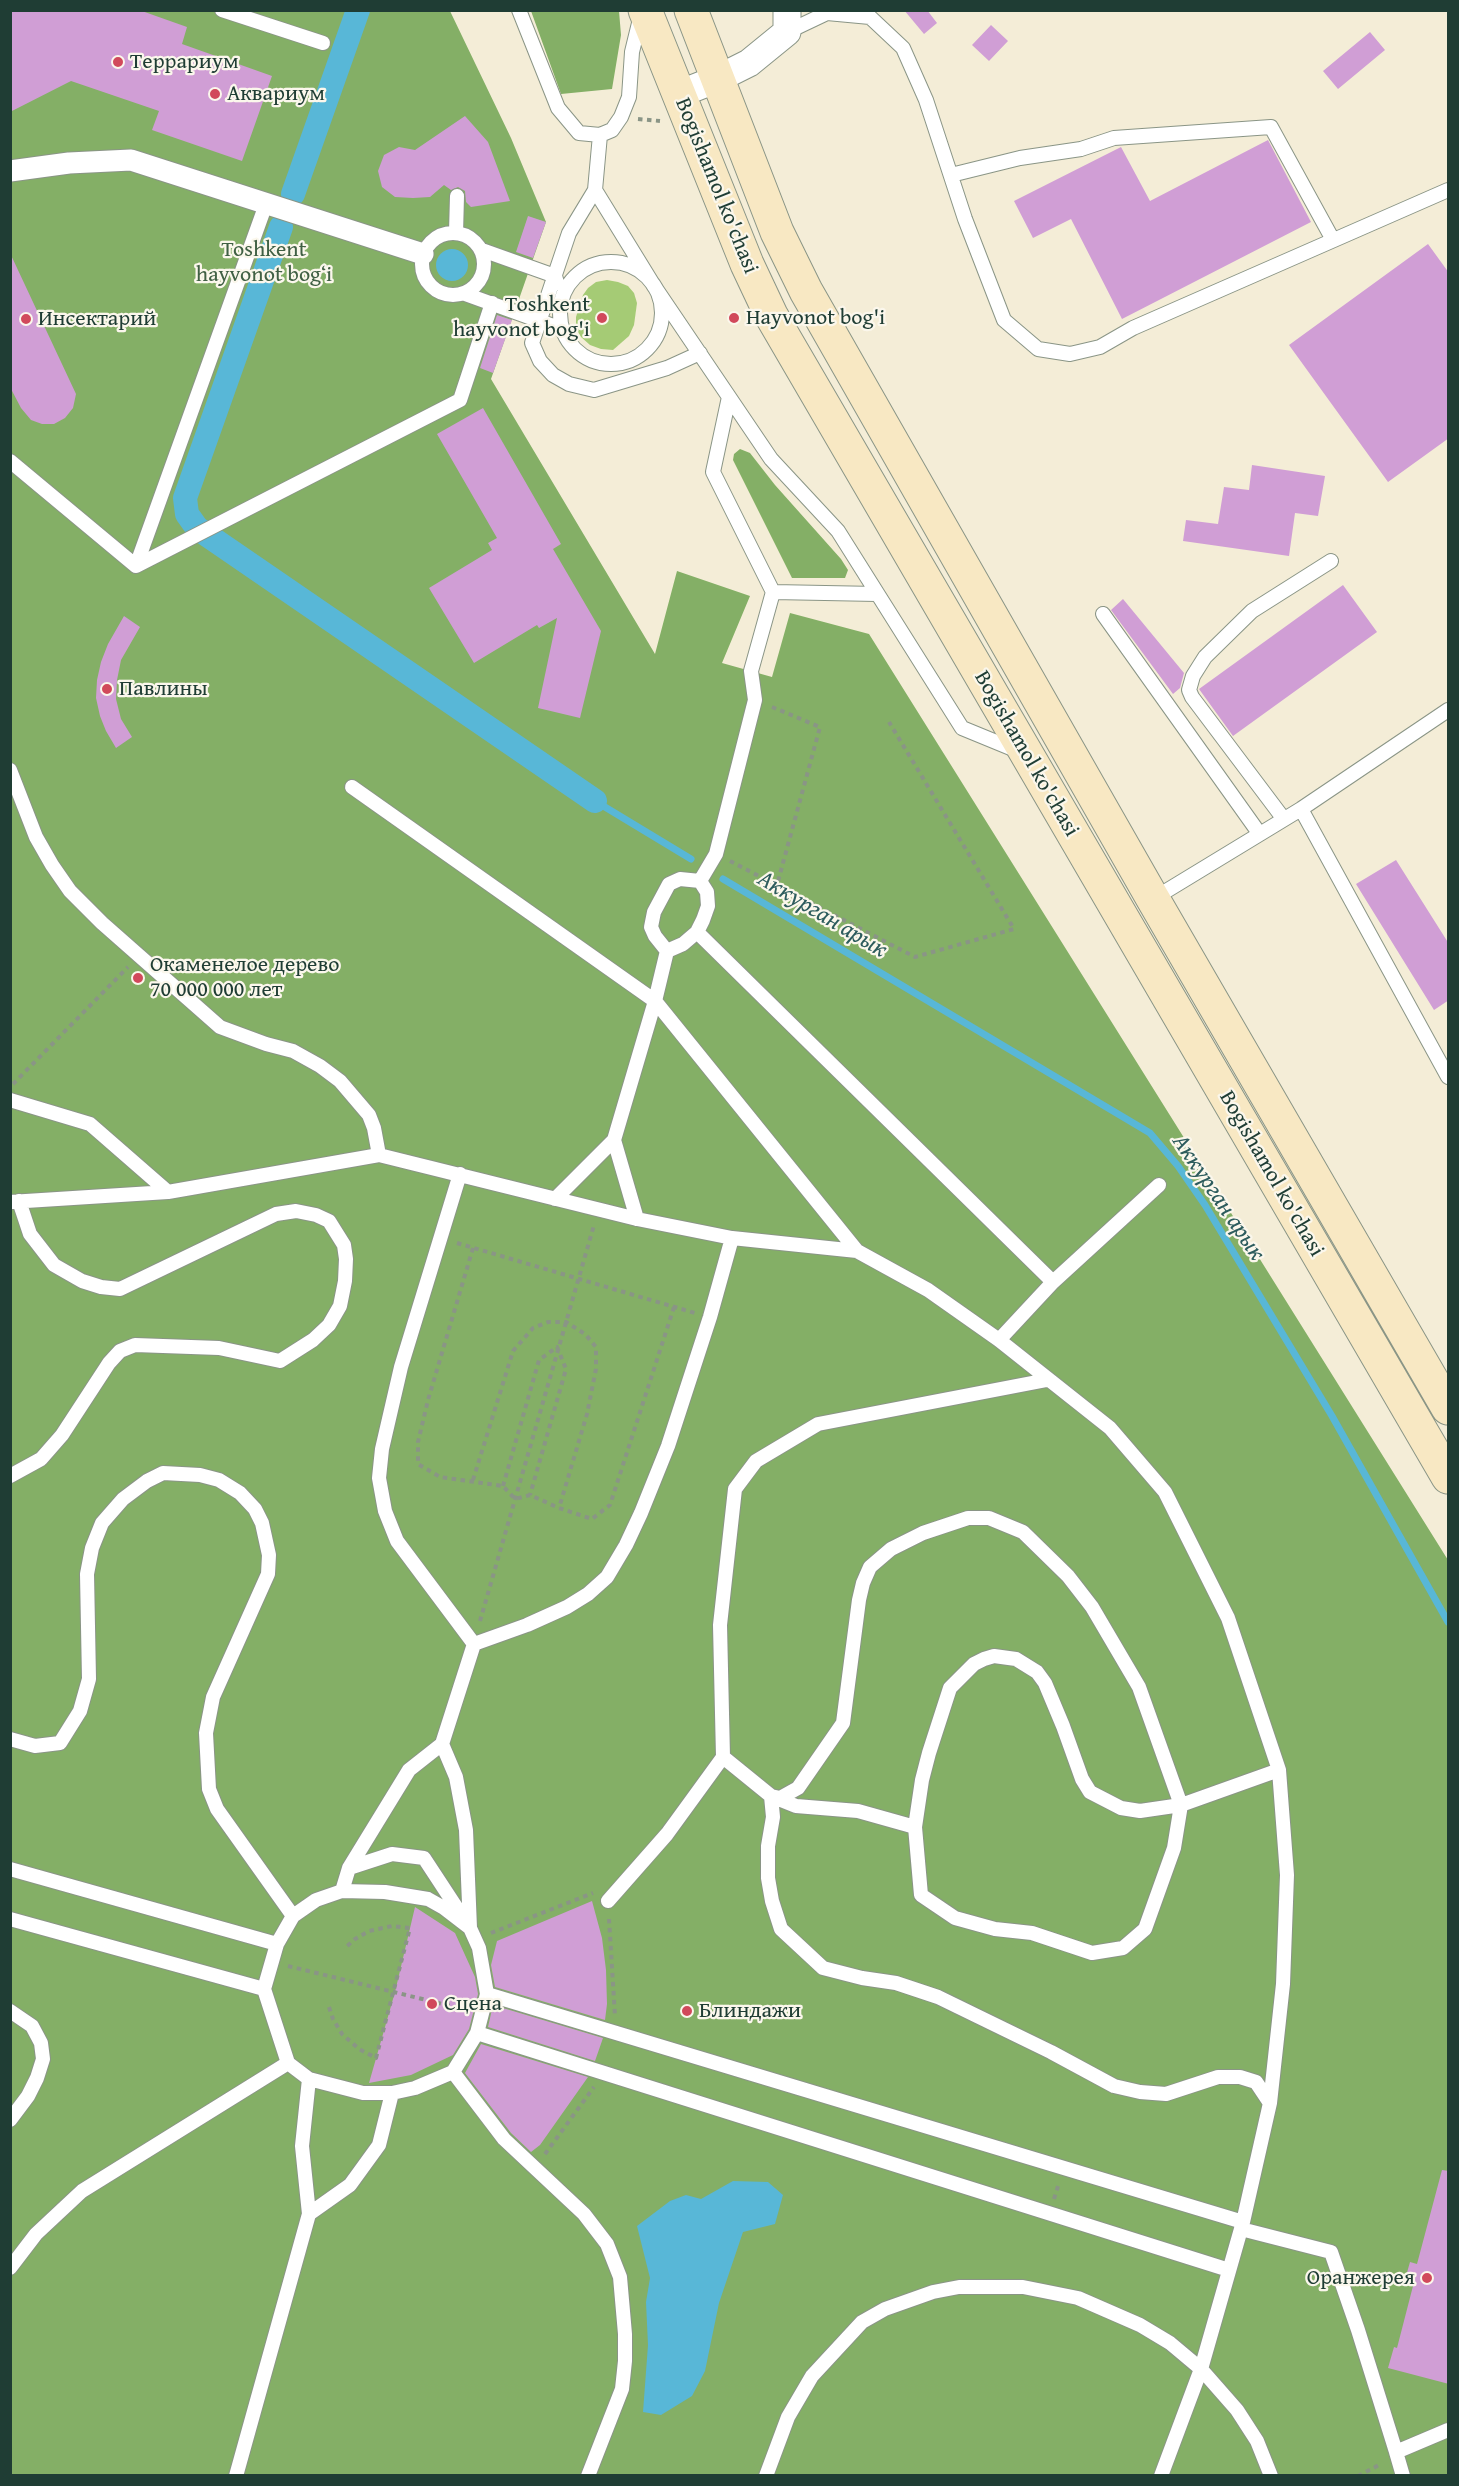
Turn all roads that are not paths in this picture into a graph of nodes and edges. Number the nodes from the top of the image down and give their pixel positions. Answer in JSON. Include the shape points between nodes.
{"nodes":[{"id":1,"x":222,"y":10,"type":"edge"},
{"id":2,"x":519,"y":10,"type":"edge"},
{"id":3,"x":644,"y":10,"type":"edge"},
{"id":4,"x":692,"y":10,"type":"edge"},
{"id":5,"x":787,"y":21,"type":"edge"},
{"id":6,"x":323,"y":43,"type":"dead end"},
{"id":7,"x":717,"y":79,"type":"junction"},
{"id":8,"x":679,"y":94,"type":"junction"},
{"id":9,"x":600,"y":135,"type":"junction"},
{"id":10,"x":10,"y":171,"type":"edge"},
{"id":11,"x":951,"y":175,"type":"junction"},
{"id":12,"x":595,"y":190,"type":"junction"},
{"id":13,"x":1449,"y":190,"type":"edge"},
{"id":14,"x":458,"y":196,"type":"dead end"},
{"id":15,"x":266,"y":204,"type":"junction"},
{"id":16,"x":456,"y":233,"type":"junction"},
{"id":17,"x":1333,"y":240,"type":"junction"},
{"id":18,"x":482,"y":250,"type":"junction"},
{"id":19,"x":423,"y":254,"type":"junction"},
{"id":20,"x":555,"y":276,"type":"junction"},
{"id":21,"x":654,"y":286,"type":"junction"},
{"id":22,"x":465,"y":294,"type":"junction"},
{"id":23,"x":562,"y":297,"type":"junction"},
{"id":24,"x":492,"y":303,"type":"junction"},
{"id":25,"x":539,"y":321,"type":"junction"},
{"id":26,"x":562,"y":329,"type":"junction"},
{"id":27,"x":699,"y":353,"type":"junction"},
{"id":28,"x":729,"y":397,"type":"junction"},
{"id":29,"x":10,"y":460,"type":"edge"},
{"id":30,"x":1330,"y":561,"type":"dead end"},
{"id":31,"x":136,"y":566,"type":"junction"},
{"id":32,"x":773,"y":592,"type":"junction"},
{"id":33,"x":877,"y":594,"type":"junction"},
{"id":34,"x":1102,"y":614,"type":"dead end"},
{"id":35,"x":1449,"y":710,"type":"edge"},
{"id":36,"x":1026,"y":754,"type":"junction"},
{"id":37,"x":10,"y":770,"type":"edge"},
{"id":38,"x":352,"y":787,"type":"dead end"},
{"id":39,"x":1300,"y":809,"type":"junction"},
{"id":40,"x":1284,"y":818,"type":"junction"},
{"id":41,"x":1259,"y":833,"type":"junction"},
{"id":42,"x":700,"y":881,"type":"junction"},
{"id":43,"x":1153,"y":899,"type":"junction"},
{"id":44,"x":697,"y":932,"type":"junction"},
{"id":45,"x":667,"y":951,"type":"junction"},
{"id":46,"x":655,"y":1001,"type":"junction"},
{"id":47,"x":1449,"y":1077,"type":"edge"},
{"id":48,"x":10,"y":1100,"type":"edge"},
{"id":49,"x":614,"y":1140,"type":"junction"},
{"id":50,"x":379,"y":1155,"type":"junction"},
{"id":51,"x":460,"y":1174,"type":"junction"},
{"id":52,"x":1159,"y":1185,"type":"dead end"},
{"id":53,"x":168,"y":1192,"type":"junction"},
{"id":54,"x":555,"y":1199,"type":"junction"},
{"id":55,"x":15,"y":1202,"type":"edge"},
{"id":56,"x":637,"y":1219,"type":"junction"},
{"id":57,"x":732,"y":1238,"type":"junction"},
{"id":58,"x":856,"y":1251,"type":"junction"},
{"id":59,"x":1357,"y":1252,"type":"junction"},
{"id":60,"x":1327,"y":1270,"type":"junction"},
{"id":61,"x":1053,"y":1282,"type":"junction"},
{"id":62,"x":999,"y":1340,"type":"junction"},
{"id":63,"x":1047,"y":1380,"type":"junction"},
{"id":64,"x":1449,"y":1408,"type":"edge"},
{"id":65,"x":10,"y":1476,"type":"edge"},
{"id":66,"x":1449,"y":1477,"type":"edge"},
{"id":67,"x":474,"y":1644,"type":"junction"},
{"id":68,"x":10,"y":1739,"type":"edge"},
{"id":69,"x":442,"y":1744,"type":"junction"},
{"id":70,"x":723,"y":1758,"type":"junction"},
{"id":71,"x":1279,"y":1770,"type":"junction"},
{"id":72,"x":771,"y":1796,"type":"junction"},
{"id":73,"x":1181,"y":1805,"type":"junction"},
{"id":74,"x":915,"y":1827,"type":"junction"},
{"id":75,"x":349,"y":1868,"type":"junction"},
{"id":76,"x":10,"y":1869,"type":"edge"},
{"id":77,"x":342,"y":1891,"type":"junction"},
{"id":78,"x":608,"y":1901,"type":"road end"},
{"id":79,"x":293,"y":1916,"type":"junction"},
{"id":80,"x":10,"y":1919,"type":"edge"},
{"id":81,"x":472,"y":1934,"type":"junction"},
{"id":82,"x":277,"y":1944,"type":"junction"},
{"id":83,"x":264,"y":1989,"type":"junction"},
{"id":84,"x":487,"y":1994,"type":"junction"},
{"id":85,"x":10,"y":2011,"type":"edge"},
{"id":86,"x":477,"y":2034,"type":"junction"},
{"id":87,"x":288,"y":2063,"type":"junction"},
{"id":88,"x":453,"y":2072,"type":"junction"},
{"id":89,"x":309,"y":2079,"type":"junction"},
{"id":90,"x":392,"y":2093,"type":"junction"},
{"id":91,"x":1270,"y":2103,"type":"junction"},
{"id":92,"x":10,"y":2120,"type":"edge"},
{"id":93,"x":309,"y":2214,"type":"junction"},
{"id":94,"x":1242,"y":2225,"type":"junction"},
{"id":95,"x":10,"y":2268,"type":"edge"},
{"id":96,"x":1229,"y":2270,"type":"junction"},
{"id":97,"x":1201,"y":2369,"type":"junction"},
{"id":98,"x":1449,"y":2430,"type":"edge"},
{"id":99,"x":1396,"y":2452,"type":"junction"},
{"id":100,"x":236,"y":2475,"type":"edge"},
{"id":101,"x":588,"y":2475,"type":"edge"},
{"id":102,"x":766,"y":2475,"type":"edge"},
{"id":103,"x":1161,"y":2475,"type":"edge"},
{"id":104,"x":1271,"y":2475,"type":"edge"},
{"id":105,"x":1403,"y":2475,"type":"edge"}],
"edges":[{"from":1,"to":6,"type":"lane"},
{"from":2,"to":9,"type":"lane","via":[[558,108],[579,133]]},
{"from":3,"to":8,"type":"main road","name":"Bogishamol ko'chasi"},
{"from":3,"to":9,"type":"lane","via":[[633,52],[628,98],[612,130]]},
{"from":4,"to":7,"type":"main road","name":"Bogishamol ko'chasi"},
{"from":5,"to":7,"type":"street","via":[[749,63]]},
{"from":5,"to":11,"type":"lane","via":[[827,13],[870,17],[903,48],[926,100]]},
{"from":7,"to":8,"type":"street"},
{"from":7,"to":43,"type":"main road","name":"Bogishamol ko'chasi","via":[[777,232],[806,291]]},
{"from":8,"to":36,"type":"main road","name":"Bogishamol ko'chasi","via":[[771,315]]},
{"from":9,"to":12,"type":"lane"},
{"from":10,"to":15,"type":"street","via":[[69,162],[131,160]]},
{"from":11,"to":17,"type":"lane","via":[[1020,158],[1081,149],[1114,138],[1271,127]]},
{"from":11,"to":17,"type":"lane","via":[[1004,320],[1038,349],[1070,354],[1100,347],[1133,328]]},
{"from":12,"to":20,"type":"lane","via":[[569,233]]},
{"from":12,"to":21,"type":"lane"},
{"from":13,"to":17,"type":"lane"},
{"from":14,"to":16,"type":"lane"},
{"from":15,"to":19,"type":"street"},
{"from":15,"to":31,"type":"lane"},
{"from":16,"to":18,"type":"lane"},
{"from":16,"to":19,"type":"lane","via":[[436,238]]},
{"from":18,"to":20,"type":"lane"},
{"from":18,"to":22,"type":"lane","via":[[485,260],[480,281]]},
{"from":19,"to":22,"type":"lane","via":[[428,283],[445,295]]},
{"from":20,"to":23,"type":"lane"},
{"from":20,"to":25,"type":"lane"},
{"from":21,"to":23,"type":"lane","via":[[644,273],[629,265],[605,263],[582,271]]},
{"from":21,"to":26,"type":"lane","via":[[661,300],[659,332],[640,356],[625,363],[594,362],[580,355]]},
{"from":21,"to":27,"type":"lane"},
{"from":22,"to":24,"type":"lane"},
{"from":23,"to":26,"type":"lane"},
{"from":24,"to":25,"type":"lane"},
{"from":24,"to":31,"type":"lane","via":[[460,400]]},
{"from":25,"to":26,"type":"lane"},
{"from":25,"to":27,"type":"lane","via":[[532,343],[540,360],[552,375],[594,390],[667,368]]},
{"from":27,"to":28,"type":"lane"},
{"from":28,"to":32,"type":"lane","via":[[713,472]]},
{"from":28,"to":33,"type":"lane","via":[[771,459],[838,531]]},
{"from":29,"to":31,"type":"lane"},
{"from":30,"to":40,"type":"lane","via":[[1252,610],[1205,657],[1193,676],[1190,690]]},
{"from":32,"to":33,"type":"lane"},
{"from":32,"to":42,"type":"lane","via":[[751,671],[755,700],[716,854]]},
{"from":33,"to":36,"type":"lane","via":[[962,728]]},
{"from":34,"to":41,"type":"lane"},
{"from":35,"to":39,"type":"lane"},
{"from":36,"to":60,"type":"main road","name":"Bogishamol ko'chasi"},
{"from":37,"to":50,"type":"lane","via":[[36,837],[78,899],[220,1027],[293,1051],[340,1082],[369,1115]]},
{"from":38,"to":46,"type":"lane"},
{"from":39,"to":40,"type":"lane"},
{"from":39,"to":47,"type":"lane"},
{"from":40,"to":41,"type":"lane"},
{"from":41,"to":43,"type":"lane"},
{"from":42,"to":44,"type":"lane","via":[[707,892],[708,906]]},
{"from":42,"to":45,"type":"lane","via":[[680,879],[669,884],[654,912],[651,927]]},
{"from":43,"to":59,"type":"main road","name":"Bogishamol ko'chasi"},
{"from":44,"to":45,"type":"lane"},
{"from":44,"to":61,"type":"lane"},
{"from":45,"to":46,"type":"lane"},
{"from":46,"to":49,"type":"lane"},
{"from":46,"to":58,"type":"lane"},
{"from":48,"to":53,"type":"lane","via":[[90,1124]]},
{"from":49,"to":54,"type":"lane"},
{"from":49,"to":56,"type":"lane"},
{"from":50,"to":51,"type":"lane"},
{"from":50,"to":53,"type":"lane"},
{"from":51,"to":54,"type":"lane"},
{"from":51,"to":67,"type":"lane","via":[[401,1367],[379,1478],[383,1503],[397,1541]]},
{"from":52,"to":61,"type":"lane"},
{"from":53,"to":55,"type":"lane"},
{"from":54,"to":56,"type":"lane"},
{"from":55,"to":65,"type":"lane","via":[[30,1234],[54,1265],[101,1287],[120,1289],[276,1214],[296,1211],[329,1221],[344,1245],[346,1270],[340,1306],[329,1325],[314,1340],[280,1361],[219,1348],[135,1345],[120,1351],[41,1459]]},
{"from":56,"to":57,"type":"lane"},
{"from":57,"to":58,"type":"lane"},
{"from":57,"to":67,"type":"lane","via":[[668,1446],[626,1545],[607,1577],[567,1607]]},
{"from":58,"to":62,"type":"lane","via":[[928,1290]]},
{"from":59,"to":60,"type":"main road","via":[[1337,1251]]},
{"from":59,"to":64,"type":"main road","name":"Bogishamol ko'chasi"},
{"from":60,"to":66,"type":"main road","name":"Bogishamol ko'chasi"},
{"from":61,"to":62,"type":"lane"},
{"from":62,"to":63,"type":"lane"},
{"from":63,"to":70,"type":"lane","via":[[818,1424],[756,1461],[735,1489],[720,1625]]},
{"from":63,"to":71,"type":"lane","via":[[1110,1428],[1165,1492],[1228,1618]]},
{"from":67,"to":69,"type":"lane"},
{"from":68,"to":79,"type":"lane","via":[[35,1746],[60,1743],[80,1711],[89,1679],[87,1574],[102,1523],[123,1499],[163,1473],[200,1475],[226,1484],[255,1509],[262,1523],[267,1539],[268,1574],[213,1697],[206,1733],[209,1789],[217,1809]]},
{"from":69,"to":75,"type":"lane","via":[[409,1770]]},
{"from":69,"to":81,"type":"lane","via":[[456,1777],[466,1830]]},
{"from":70,"to":72,"type":"lane"},
{"from":70,"to":78,"type":"lane","via":[[667,1834]]},
{"from":71,"to":73,"type":"lane"},
{"from":71,"to":91,"type":"lane","via":[[1287,1875],[1283,1984]]},
{"from":72,"to":73,"type":"lane","via":[[780,1798],[798,1788],[843,1723],[859,1600],[870,1567],[891,1548],[923,1533],[960,1519],[978,1517],[1012,1526],[1032,1540],[1092,1607],[1138,1687]]},
{"from":72,"to":74,"type":"lane","via":[[796,1806],[858,1811]]},
{"from":72,"to":91,"type":"lane","via":[[768,1878],[772,1901],[781,1929],[823,1968],[897,1983],[938,1997],[1114,2086],[1166,2094],[1218,2078],[1240,2077],[1256,2082]]},
{"from":73,"to":74,"type":"lane","via":[[1174,1848],[1145,1929],[1123,1948],[1092,1953],[1032,1933],[995,1929],[955,1918],[921,1895]]},
{"from":73,"to":74,"type":"lane","via":[[1140,1811],[1121,1808],[1090,1792],[1045,1683],[1037,1672],[1016,1659],[994,1656],[974,1664],[950,1688],[922,1780]]},
{"from":75,"to":77,"type":"lane"},
{"from":75,"to":81,"type":"lane","via":[[392,1854],[424,1858]]},
{"from":76,"to":82,"type":"lane"},
{"from":77,"to":79,"type":"lane","via":[[316,1900]]},
{"from":77,"to":81,"type":"lane","via":[[428,1899]]},
{"from":79,"to":82,"type":"lane"},
{"from":80,"to":83,"type":"lane"},
{"from":81,"to":84,"type":"lane"},
{"from":82,"to":83,"type":"lane"},
{"from":83,"to":87,"type":"lane"},
{"from":84,"to":86,"type":"lane"},
{"from":84,"to":94,"type":"lane"},
{"from":85,"to":92,"type":"lane","via":[[32,2026],[41,2043],[43,2059],[38,2078]]},
{"from":86,"to":88,"type":"lane"},
{"from":86,"to":96,"type":"lane"},
{"from":87,"to":89,"type":"lane"},
{"from":87,"to":95,"type":"lane","via":[[82,2191],[36,2234]]},
{"from":88,"to":90,"type":"lane"},
{"from":88,"to":101,"type":"lane","via":[[504,2139],[584,2214],[607,2244],[620,2277],[625,2334],[622,2389]]},
{"from":89,"to":90,"type":"lane","via":[[363,2093]]},
{"from":89,"to":93,"type":"lane","via":[[302,2146]]},
{"from":90,"to":93,"type":"lane","via":[[379,2145],[350,2185]]},
{"from":91,"to":94,"type":"lane"},
{"from":93,"to":100,"type":"lane"},
{"from":94,"to":96,"type":"lane"},
{"from":94,"to":99,"type":"lane","via":[[1331,2252]]},
{"from":96,"to":97,"type":"lane"},
{"from":97,"to":102,"type":"lane","via":[[1140,2325],[1078,2298],[1023,2288],[959,2287],[933,2292],[885,2309],[862,2322],[843,2342],[812,2376],[788,2417]]},
{"from":97,"to":103,"type":"lane"},
{"from":97,"to":104,"type":"lane","via":[[1237,2409],[1257,2441]]},
{"from":98,"to":99,"type":"lane"},
{"from":99,"to":105,"type":"lane"}]}
